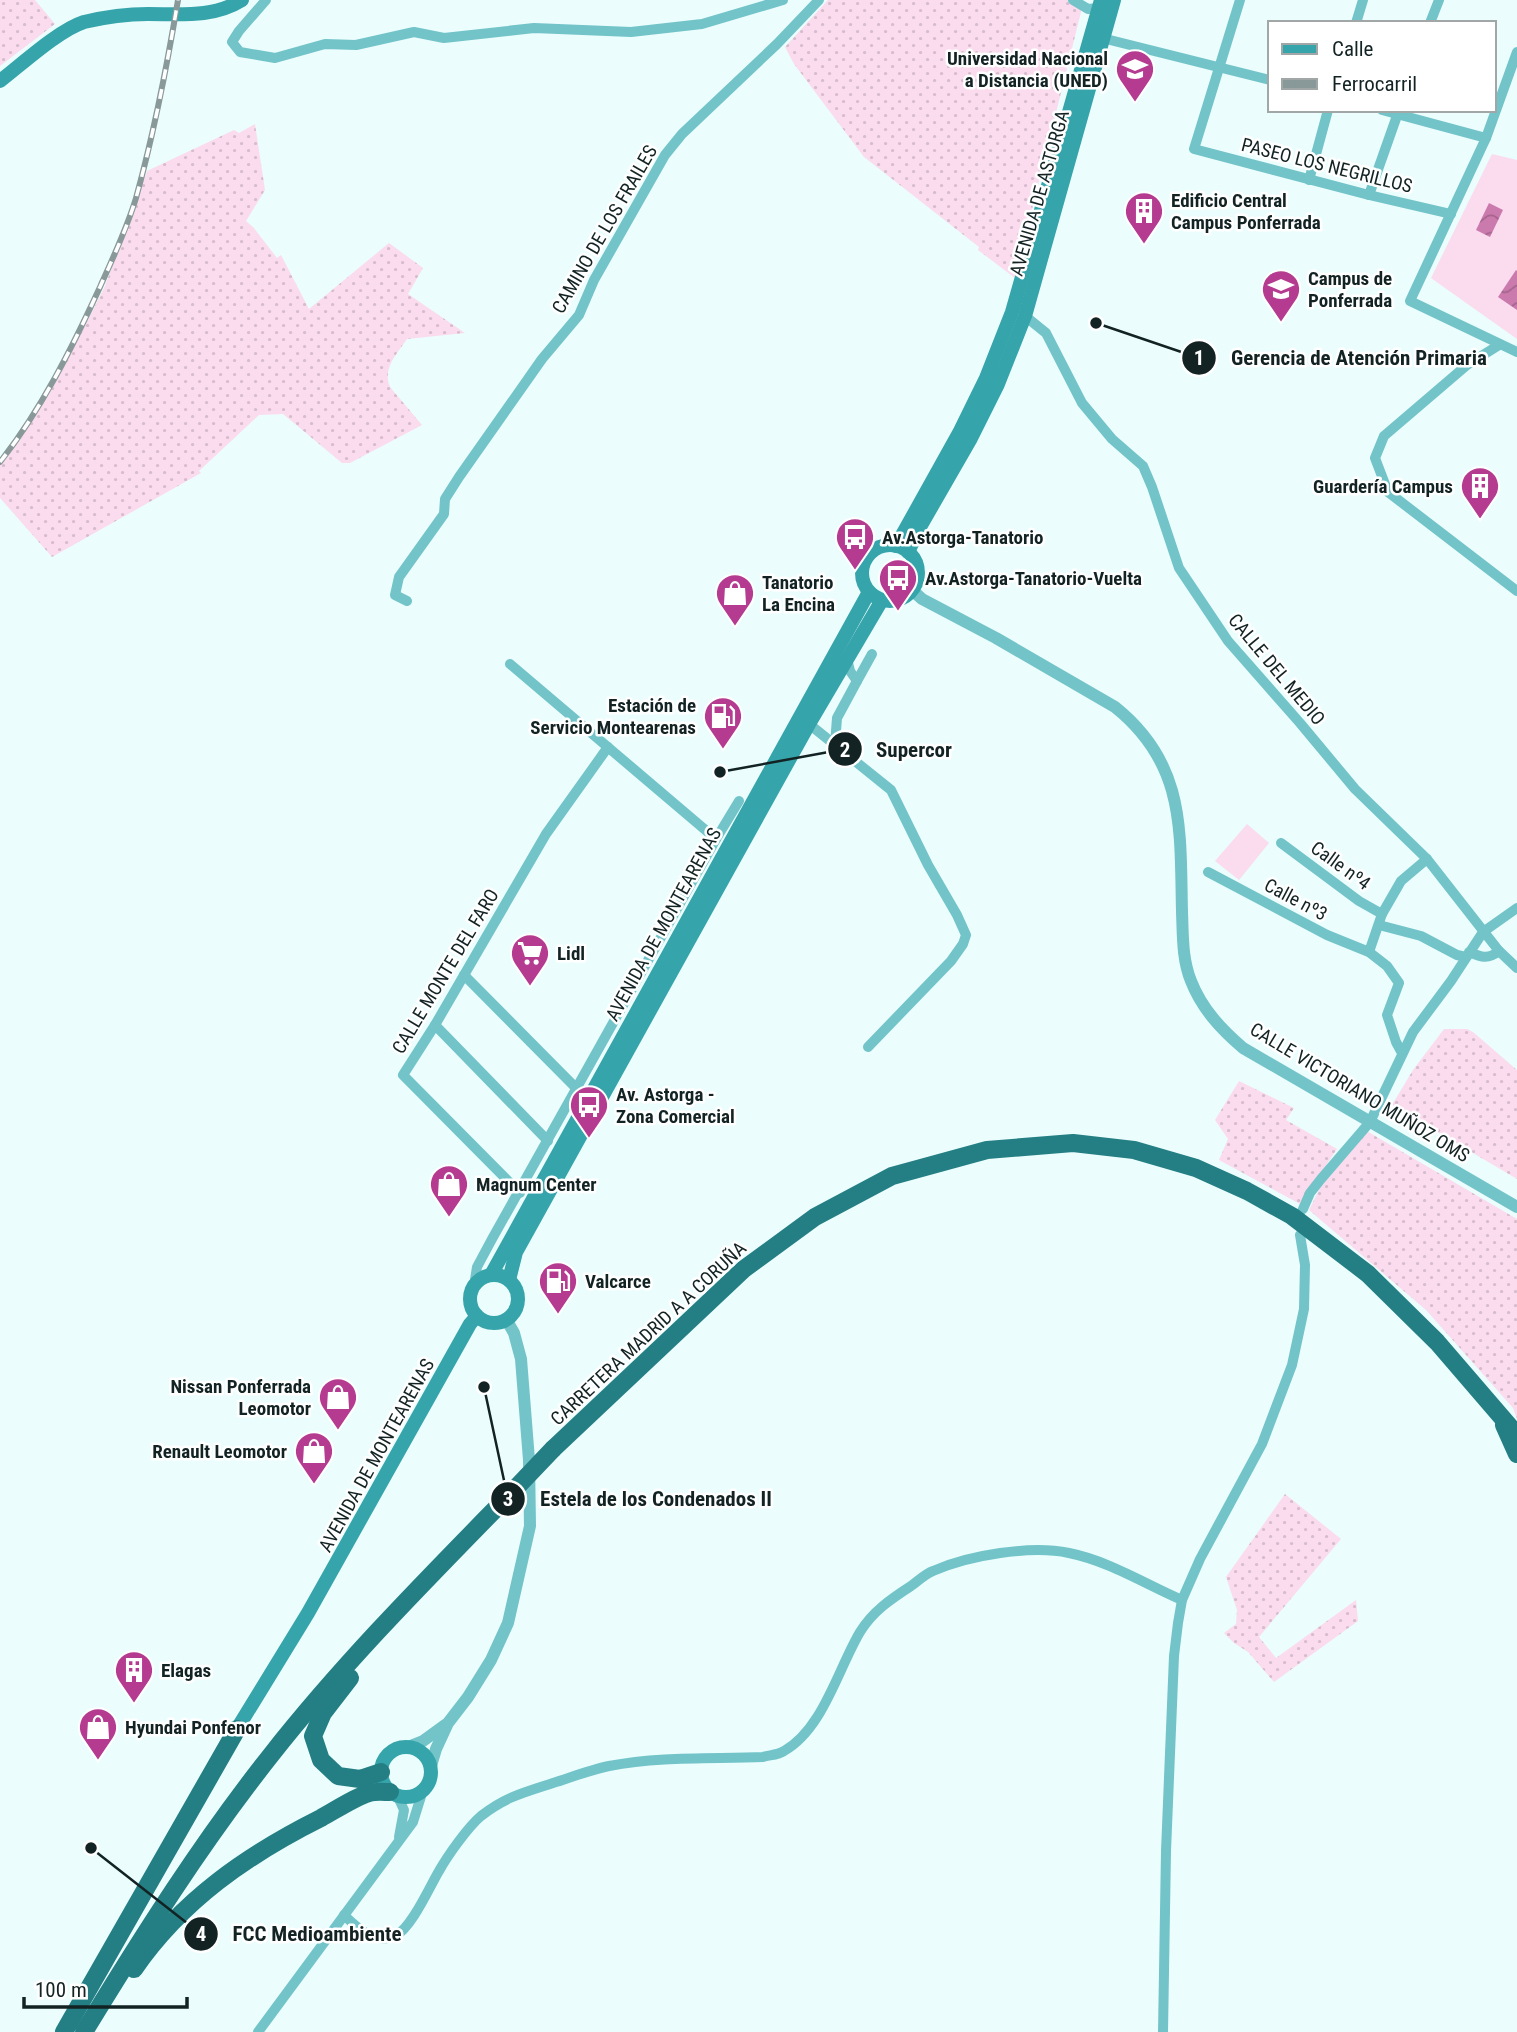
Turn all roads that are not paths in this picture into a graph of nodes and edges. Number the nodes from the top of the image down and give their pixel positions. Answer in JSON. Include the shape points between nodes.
{"nodes":[{"id":1,"x":242,"y":0,"type":"edge"},
{"id":2,"x":266,"y":0,"type":"edge"},
{"id":3,"x":783,"y":0,"type":"edge"},
{"id":4,"x":819,"y":0,"type":"edge"},
{"id":5,"x":1073,"y":0,"type":"edge"},
{"id":6,"x":1114,"y":0,"type":"edge"},
{"id":7,"x":1240,"y":0,"type":"edge"},
{"id":8,"x":1363,"y":0,"type":"edge"},
{"id":9,"x":1439,"y":0,"type":"edge"},
{"id":10,"x":1100,"y":4,"type":"edge"},
{"id":11,"x":1357,"y":21,"type":"edge"},
{"id":12,"x":1431,"y":21,"type":"edge"},
{"id":13,"x":1102,"y":38,"type":"junction"},
{"id":14,"x":1517,"y":52,"type":"edge"},
{"id":15,"x":1219,"y":66,"type":"junction"},
{"id":16,"x":1268,"y":79,"type":"edge"},
{"id":17,"x":0,"y":81,"type":"edge"},
{"id":18,"x":1496,"y":110,"type":"edge"},
{"id":19,"x":1327,"y":112,"type":"edge"},
{"id":20,"x":1398,"y":112,"type":"edge"},
{"id":21,"x":1495,"y":112,"type":"edge"},
{"id":22,"x":1486,"y":138,"type":"junction"},
{"id":23,"x":1309,"y":180,"type":"junction"},
{"id":24,"x":1369,"y":195,"type":"junction"},
{"id":25,"x":1451,"y":214,"type":"junction"},
{"id":26,"x":1018,"y":314,"type":"junction"},
{"id":27,"x":1499,"y":345,"type":"junction"},
{"id":28,"x":1517,"y":352,"type":"edge"},
{"id":29,"x":902,"y":549,"type":"junction"},
{"id":30,"x":912,"y":590,"type":"junction"},
{"id":31,"x":1517,"y":591,"type":"edge"},
{"id":32,"x":875,"y":596,"type":"junction"},
{"id":33,"x":408,"y":601,"type":"dead end"},
{"id":34,"x":872,"y":654,"type":"dead end"},
{"id":35,"x":847,"y":659,"type":"junction"},
{"id":36,"x":510,"y":664,"type":"dead end"},
{"id":37,"x":857,"y":681,"type":"junction"},
{"id":38,"x":837,"y":718,"type":"junction"},
{"id":39,"x":814,"y":727,"type":"junction"},
{"id":40,"x":835,"y":744,"type":"junction"},
{"id":41,"x":608,"y":747,"type":"junction"},
{"id":42,"x":739,"y":802,"type":"dead end"},
{"id":43,"x":716,"y":839,"type":"junction"},
{"id":44,"x":1281,"y":843,"type":"dead end"},
{"id":45,"x":1427,"y":859,"type":"junction"},
{"id":46,"x":1208,"y":872,"type":"dead end"},
{"id":47,"x":1517,"y":908,"type":"edge"},
{"id":48,"x":1380,"y":919,"type":"junction"},
{"id":49,"x":1483,"y":932,"type":"junction"},
{"id":50,"x":1499,"y":951,"type":"junction"},
{"id":51,"x":1369,"y":952,"type":"junction"},
{"id":52,"x":1468,"y":955,"type":"junction"},
{"id":53,"x":1517,"y":968,"type":"edge"},
{"id":54,"x":464,"y":975,"type":"junction"},
{"id":55,"x":435,"y":1025,"type":"junction"},
{"id":56,"x":868,"y":1046,"type":"dead end"},
{"id":57,"x":1402,"y":1053,"type":"junction"},
{"id":58,"x":577,"y":1089,"type":"junction"},
{"id":59,"x":1370,"y":1122,"type":"junction"},
{"id":60,"x":548,"y":1141,"type":"junction"},
{"id":61,"x":520,"y":1193,"type":"junction"},
{"id":62,"x":1517,"y":1207,"type":"edge"},
{"id":63,"x":1303,"y":1209,"type":"dead end"},
{"id":64,"x":1300,"y":1236,"type":"dead end"},
{"id":65,"x":491,"y":1275,"type":"junction"},
{"id":66,"x":509,"y":1280,"type":"junction"},
{"id":67,"x":474,"y":1286,"type":"junction"},
{"id":68,"x":477,"y":1316,"type":"junction"},
{"id":69,"x":506,"y":1320,"type":"junction"},
{"id":70,"x":1500,"y":1415,"type":"junction"},
{"id":71,"x":1517,"y":1435,"type":"edge"},
{"id":72,"x":1517,"y":1454,"type":"edge"},
{"id":73,"x":439,"y":1565,"type":"junction"},
{"id":74,"x":1182,"y":1600,"type":"junction"},
{"id":75,"x":448,"y":1723,"type":"junction"},
{"id":76,"x":237,"y":1729,"type":"joint"},
{"id":77,"x":408,"y":1748,"type":"junction"},
{"id":78,"x":430,"y":1769,"type":"junction"},
{"id":79,"x":381,"y":1772,"type":"junction"},
{"id":80,"x":423,"y":1790,"type":"junction"},
{"id":81,"x":393,"y":1794,"type":"junction"},
{"id":82,"x":398,"y":1839,"type":"junction"},
{"id":83,"x":344,"y":1915,"type":"junction"},
{"id":84,"x":64,"y":2032,"type":"edge"},
{"id":85,"x":84,"y":2032,"type":"edge"},
{"id":86,"x":90,"y":2032,"type":"edge"},
{"id":87,"x":258,"y":2032,"type":"edge"},
{"id":88,"x":1163,"y":2032,"type":"edge"}],
"edges":[{"from":1,"to":17,"type":"main road","via":[[209,13],[126,15],[80,23]]},
{"from":2,"to":3,"type":"street","via":[[232,42],[240,52],[275,58],[325,44],[356,45],[414,32],[444,38],[534,28],[631,32],[702,24]]},
{"from":4,"to":33,"type":"street","name":"CAMINO DE LOS FRAILES","via":[[665,155],[579,314],[459,477],[445,499],[444,514],[399,577],[395,595]]},
{"from":5,"to":10,"type":"street","via":[[1088,9]]},
{"from":6,"to":13,"type":"main road","name":"AVENIDA DE ASTORGA"},
{"from":7,"to":15,"type":"street"},
{"from":8,"to":11,"type":"street"},
{"from":9,"to":12,"type":"street"},
{"from":10,"to":26,"type":"main road","name":"AVENIDA DE ASTORGA"},
{"from":13,"to":15,"type":"street"},
{"from":13,"to":26,"type":"main road","name":"AVENIDA DE ASTORGA"},
{"from":14,"to":18,"type":"street"},
{"from":15,"to":16,"type":"street"},
{"from":15,"to":23,"type":"street","name":"PASEO LOS NEGRILLOS","via":[[1194,149]]},
{"from":19,"to":23,"type":"street"},
{"from":20,"to":22,"type":"street"},
{"from":20,"to":24,"type":"street"},
{"from":21,"to":22,"type":"street"},
{"from":22,"to":25,"type":"street"},
{"from":23,"to":24,"type":"street","name":"PASEO LOS NEGRILLOS"},
{"from":24,"to":25,"type":"street","name":"PASEO LOS NEGRILLOS"},
{"from":25,"to":27,"type":"street","via":[[1410,301]]},
{"from":26,"to":29,"type":"main road","via":[[998,384],[920,527]]},
{"from":26,"to":45,"type":"street","name":"CALLE DEL MEDIO","via":[[1046,332],[1083,403],[1112,439],[1143,466],[1179,568],[1228,641],[1354,789]]},
{"from":27,"to":28,"type":"street"},
{"from":27,"to":31,"type":"street","via":[[1467,365],[1384,436],[1375,458],[1388,492]]},
{"from":29,"to":30,"type":"main road","via":[[915,560],[918,570]]},
{"from":29,"to":32,"type":"main road","via":[[889,545],[874,550],[864,561],[862,578]]},
{"from":30,"to":32,"type":"main road","via":[[895,601]]},
{"from":30,"to":59,"type":"street","name":"CALLE VICTORIANO MUÑOZ OMS","via":[[1104,700],[1146,736],[1172,785],[1179,823],[1183,949],[1190,980],[1204,1007],[1243,1048]]},
{"from":32,"to":35,"type":"main road","name":"AVENIDA DE MONTEARENAS"},
{"from":32,"to":65,"type":"main road","name":"AVENIDA DE MONTEARENAS"},
{"from":34,"to":37,"type":"street"},
{"from":35,"to":37,"type":"street"},
{"from":35,"to":39,"type":"main road","name":"AVENIDA DE MONTEARENAS"},
{"from":36,"to":41,"type":"street"},
{"from":37,"to":38,"type":"street"},
{"from":38,"to":39,"type":"street","via":[[824,730]]},
{"from":38,"to":40,"type":"street"},
{"from":39,"to":40,"type":"street"},
{"from":39,"to":66,"type":"main road","name":"AVENIDA DE MONTEARENAS","via":[[516,1252]]},
{"from":40,"to":56,"type":"street","via":[[891,790],[966,935],[951,961]]},
{"from":41,"to":43,"type":"street"},
{"from":41,"to":54,"type":"street","name":"CALLE MONTE DEL FARO","via":[[546,834]]},
{"from":42,"to":43,"type":"street"},
{"from":43,"to":58,"type":"street"},
{"from":44,"to":48,"type":"street","name":"Calle nº4"},
{"from":45,"to":48,"type":"street","via":[[1401,881]]},
{"from":45,"to":49,"type":"street","name":"CALLE DEL MEDIO"},
{"from":46,"to":51,"type":"street","name":"Calle nº3"},
{"from":47,"to":49,"type":"street"},
{"from":48,"to":51,"type":"street"},
{"from":48,"to":52,"type":"street","name":"Calle nº4","via":[[1457,955]]},
{"from":49,"to":50,"type":"street","name":"CALLE DEL MEDIO"},
{"from":49,"to":52,"type":"street"},
{"from":50,"to":52,"type":"street","via":[[1492,957]]},
{"from":50,"to":53,"type":"street","name":"CALLE DEL MEDIO"},
{"from":51,"to":57,"type":"street","via":[[1399,983],[1387,1014]]},
{"from":52,"to":57,"type":"street"},
{"from":54,"to":55,"type":"street","name":"CALLE MONTE DEL FARO"},
{"from":54,"to":58,"type":"street"},
{"from":55,"to":60,"type":"street"},
{"from":55,"to":61,"type":"street","name":"CALLE MONTE DEL FARO","via":[[403,1075]]},
{"from":57,"to":59,"type":"street"},
{"from":58,"to":60,"type":"street"},
{"from":59,"to":62,"type":"street","name":"CALLE VICTORIANO MUÑOZ OMS"},
{"from":59,"to":63,"type":"street","via":[[1310,1193]]},
{"from":60,"to":61,"type":"street"},
{"from":61,"to":67,"type":"street","via":[[477,1267]]},
{"from":64,"to":74,"type":"street","via":[[1304,1309],[1292,1365],[1262,1444]]},
{"from":65,"to":66,"type":"main road"},
{"from":65,"to":67,"type":"main road"},
{"from":66,"to":69,"type":"main road","via":[[518,1297]]},
{"from":67,"to":68,"type":"main road","via":[[470,1301]]},
{"from":68,"to":69,"type":"main road","via":[[494,1323]]},
{"from":68,"to":76,"type":"main road","name":"AVENIDA DE MONTEARENAS"},
{"from":69,"to":75,"type":"street","name":"CARRETERA MADRID A A CORUÑA","via":[[521,1359],[530,1527],[508,1623],[491,1660]]},
{"from":70,"to":71,"type":"highway","name":"CARRETERA MADRID A A CORUÑA"},
{"from":70,"to":72,"type":"highway"},
{"from":70,"to":73,"type":"highway","name":"CARRETERA MADRID A A CORUÑA","bridge":true,"via":[[1437,1342],[1368,1274],[1292,1216],[1247,1191],[1196,1168],[1134,1150],[1073,1143],[987,1150],[892,1176],[815,1217],[744,1269],[553,1449]]},
{"from":73,"to":79,"type":"highway","via":[[323,1713],[313,1736],[321,1760],[338,1776],[360,1779]]},
{"from":73,"to":85,"type":"highway","name":"CARRETERA MADRID A A CORUÑA","via":[[271,1755],[181,1878]]},
{"from":74,"to":83,"type":"street","via":[[1069,1553],[1017,1552],[932,1571],[872,1615],[822,1709],[807,1731],[781,1753],[631,1763],[528,1789],[472,1825],[440,1868],[414,1916],[395,1936],[367,1935]]},
{"from":74,"to":88,"type":"street","via":[[1174,1656]]},
{"from":75,"to":77,"type":"street","name":"CARRETERA MADRID A A CORUÑA"},
{"from":75,"to":78,"type":"street","name":"CARRETERA MADRID A A CORUÑA"},
{"from":76,"to":84,"type":"highway"},
{"from":77,"to":78,"type":"main road","via":[[421,1752]]},
{"from":77,"to":79,"type":"main road","via":[[386,1756]]},
{"from":78,"to":80,"type":"main road"},
{"from":79,"to":81,"type":"main road","via":[[383,1783]]},
{"from":80,"to":81,"type":"main road","via":[[406,1797]]},
{"from":80,"to":82,"type":"street","via":[[413,1822]]},
{"from":81,"to":82,"type":"street","via":[[404,1810]]},
{"from":81,"to":86,"type":"highway","via":[[369,1793],[220,1878],[164,1930]]},
{"from":82,"to":83,"type":"street"},
{"from":83,"to":87,"type":"street"}]}
